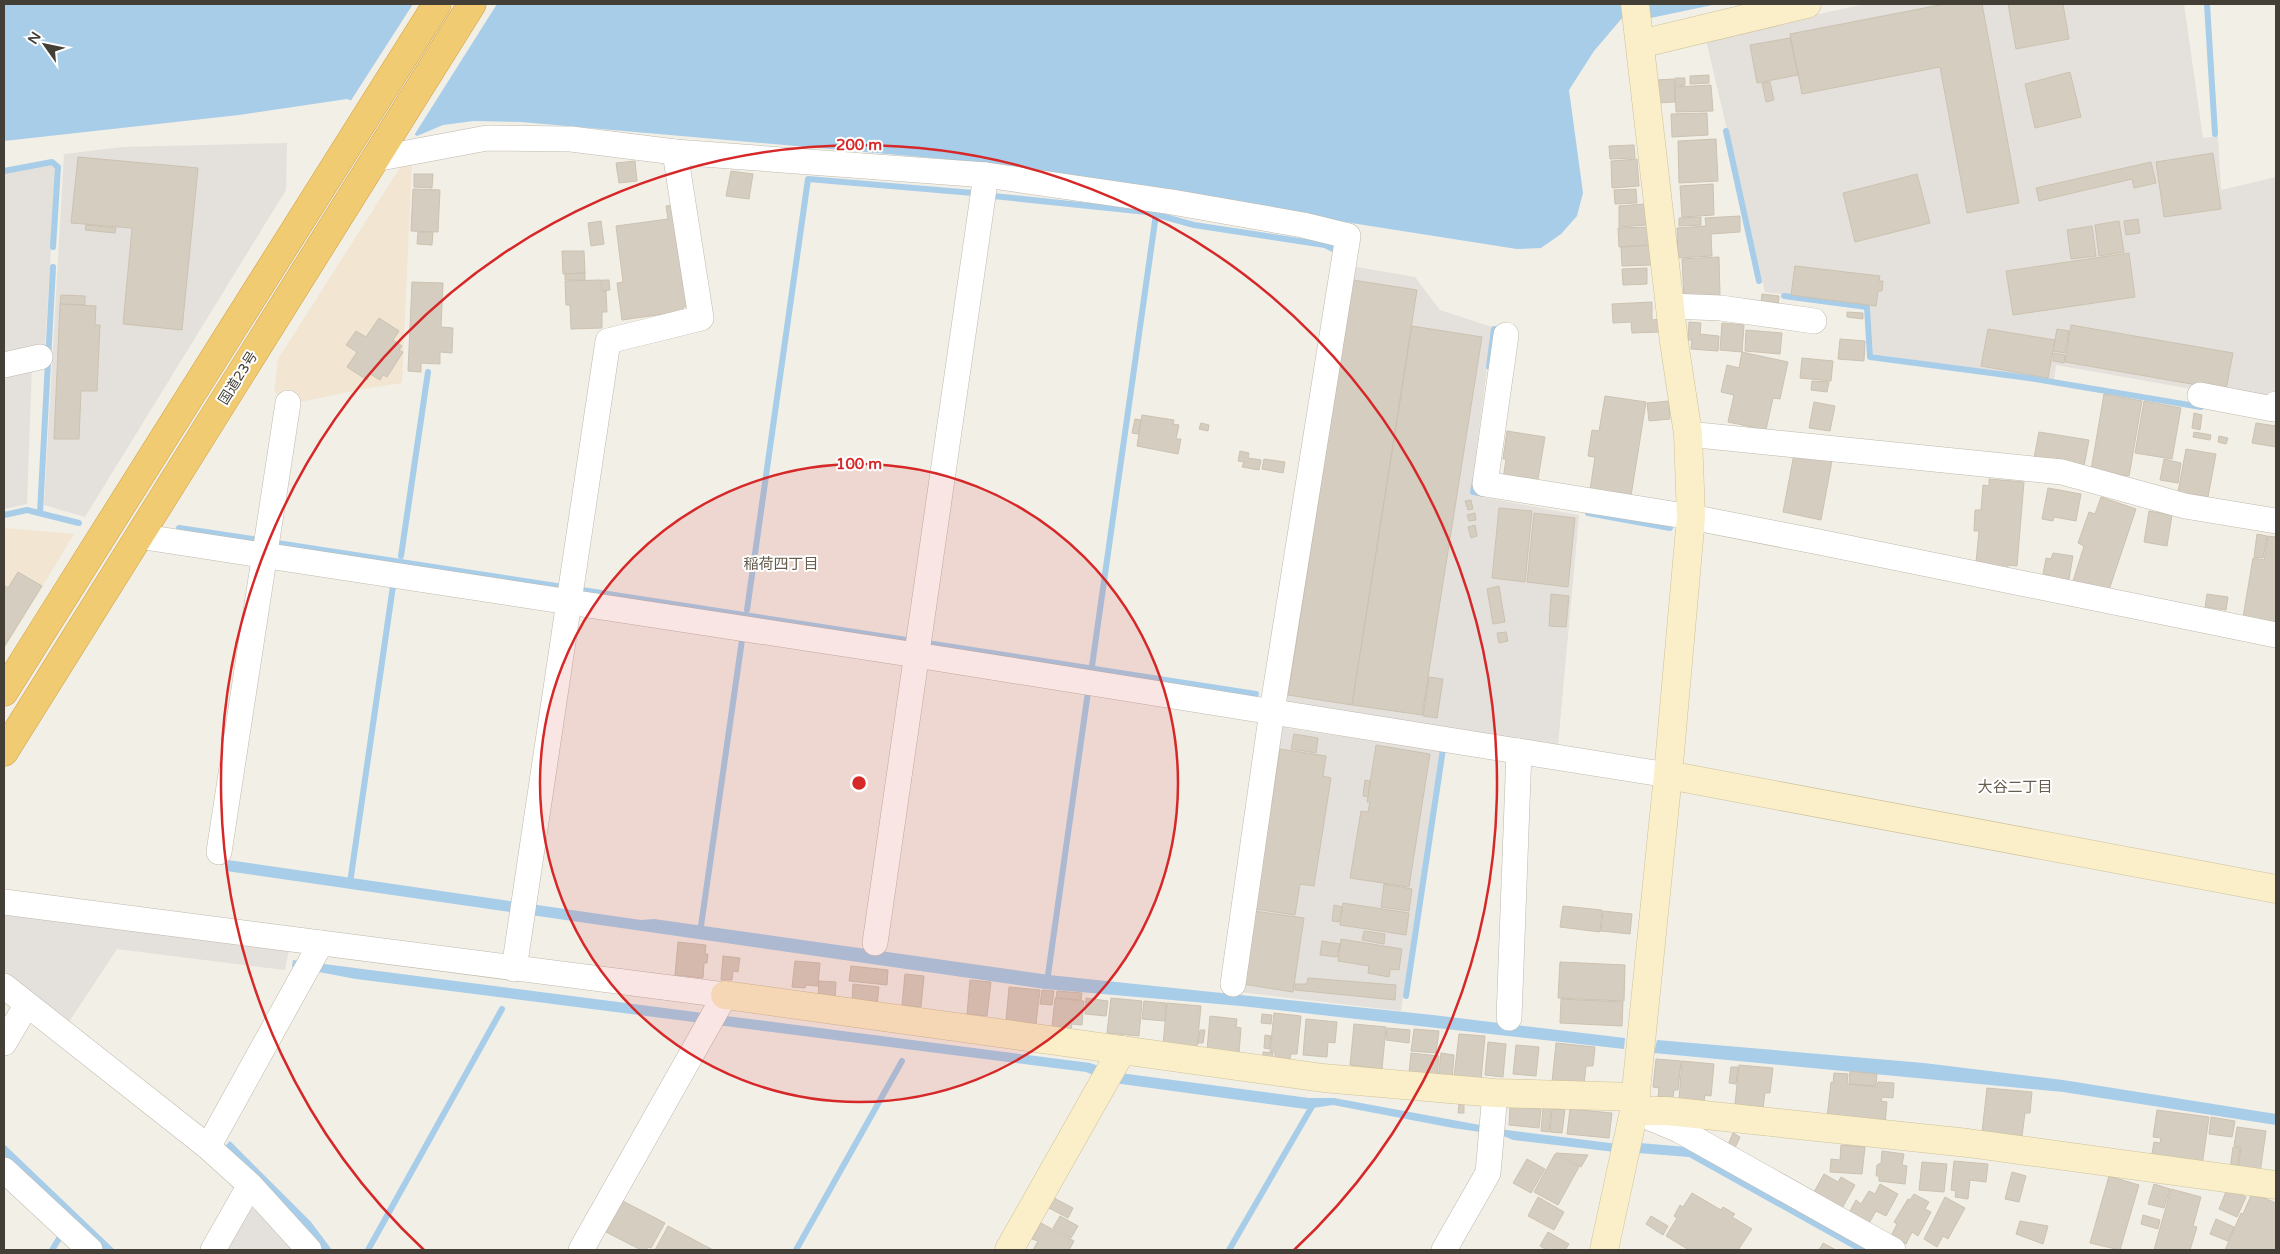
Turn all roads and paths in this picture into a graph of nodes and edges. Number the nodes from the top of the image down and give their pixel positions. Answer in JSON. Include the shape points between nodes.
{"nodes":[{"id":1,"x":437,"y":4,"type":"edge"},
{"id":2,"x":472,"y":4,"type":"edge"},
{"id":3,"x":1635,"y":4,"type":"edge"},
{"id":4,"x":1807,"y":4,"type":"edge"},
{"id":5,"x":1640,"y":39,"type":"junction"},
{"id":6,"x":381,"y":149,"type":"junction"},
{"id":7,"x":675,"y":152,"type":"junction"},
{"id":8,"x":986,"y":176,"type":"junction"},
{"id":9,"x":1670,"y":306,"type":"junction"},
{"id":10,"x":1814,"y":321,"type":"dead end"},
{"id":11,"x":1506,"y":334,"type":"dead end"},
{"id":12,"x":40,"y":357,"type":"dead end"},
{"id":13,"x":4,"y":365,"type":"edge"},
{"id":14,"x":2200,"y":396,"type":"dead end"},
{"id":15,"x":288,"y":403,"type":"dead end"},
{"id":16,"x":2276,"y":404,"type":"edge"},
{"id":17,"x":1688,"y":434,"type":"junction"},
{"id":18,"x":1691,"y":517,"type":"junction"},
{"id":19,"x":2276,"y":521,"type":"edge"},
{"id":20,"x":138,"y":536,"type":"junction"},
{"id":21,"x":264,"y":556,"type":"junction"},
{"id":22,"x":568,"y":603,"type":"junction"},
{"id":23,"x":2276,"y":635,"type":"edge"},
{"id":24,"x":916,"y":655,"type":"junction"},
{"id":25,"x":4,"y":692,"type":"edge"},
{"id":26,"x":1272,"y":711,"type":"junction"},
{"id":27,"x":1519,"y":751,"type":"junction"},
{"id":28,"x":4,"y":752,"type":"edge"},
{"id":29,"x":1668,"y":775,"type":"junction"},
{"id":30,"x":219,"y":852,"type":"dead end"},
{"id":31,"x":2276,"y":889,"type":"edge"},
{"id":32,"x":4,"y":902,"type":"edge"},
{"id":33,"x":875,"y":943,"type":"dead end"},
{"id":34,"x":312,"y":959,"type":"junction"},
{"id":35,"x":514,"y":969,"type":"junction"},
{"id":36,"x":1233,"y":984,"type":"dead end"},
{"id":37,"x":4,"y":986,"type":"edge"},
{"id":38,"x":721,"y":1002,"type":"junction"},
{"id":39,"x":26,"y":1006,"type":"junction"},
{"id":40,"x":1509,"y":1018,"type":"dead end"},
{"id":41,"x":4,"y":1043,"type":"edge"},
{"id":42,"x":1112,"y":1066,"type":"junction"},
{"id":43,"x":1496,"y":1093,"type":"junction"},
{"id":44,"x":1635,"y":1104,"type":"junction"},
{"id":45,"x":208,"y":1147,"type":"junction"},
{"id":46,"x":4,"y":1170,"type":"edge"},
{"id":47,"x":250,"y":1185,"type":"junction"},
{"id":48,"x":2276,"y":1185,"type":"edge"},
{"id":49,"x":90,"y":1250,"type":"edge"},
{"id":50,"x":213,"y":1250,"type":"edge"},
{"id":51,"x":310,"y":1250,"type":"edge"},
{"id":52,"x":581,"y":1250,"type":"edge"},
{"id":53,"x":1009,"y":1250,"type":"edge"},
{"id":54,"x":1444,"y":1250,"type":"edge"},
{"id":55,"x":1604,"y":1250,"type":"edge"},
{"id":56,"x":1894,"y":1250,"type":"edge"}],
"edges":[{"from":1,"to":25,"type":"highway"},
{"from":2,"to":6,"type":"highway","name":"国道23号"},
{"from":3,"to":5,"type":"street"},
{"from":4,"to":5,"type":"street"},
{"from":5,"to":9,"type":"street"},
{"from":6,"to":7,"type":"street","via":[[487,138],[571,139]]},
{"from":6,"to":20,"type":"highway","name":"国道23号"},
{"from":7,"to":8,"type":"street"},
{"from":7,"to":22,"type":"street","via":[[701,318],[608,341]]},
{"from":8,"to":24,"type":"street"},
{"from":8,"to":26,"type":"street","via":[[1172,202],[1348,236]]},
{"from":9,"to":10,"type":"street","via":[[1721,308]]},
{"from":9,"to":17,"type":"street"},
{"from":11,"to":18,"type":"street","via":[[1484,484]]},
{"from":12,"to":13,"type":"street"},
{"from":14,"to":16,"type":"street","via":[[2273,409]]},
{"from":15,"to":21,"type":"street"},
{"from":17,"to":18,"type":"street"},
{"from":17,"to":19,"type":"street","via":[[2062,472],[2185,506]]},
{"from":18,"to":23,"type":"street"},
{"from":18,"to":29,"type":"street"},
{"from":20,"to":21,"type":"street"},
{"from":20,"to":28,"type":"highway","name":"国道23号"},
{"from":21,"to":22,"type":"street"},
{"from":21,"to":30,"type":"street"},
{"from":22,"to":24,"type":"street"},
{"from":22,"to":35,"type":"street"},
{"from":24,"to":26,"type":"street"},
{"from":24,"to":33,"type":"street"},
{"from":26,"to":27,"type":"street"},
{"from":26,"to":36,"type":"street"},
{"from":27,"to":29,"type":"street"},
{"from":27,"to":40,"type":"street"},
{"from":29,"to":31,"type":"street"},
{"from":29,"to":44,"type":"street"},
{"from":32,"to":34,"type":"street"},
{"from":34,"to":35,"type":"street"},
{"from":34,"to":45,"type":"street"},
{"from":35,"to":38,"type":"street"},
{"from":37,"to":39,"type":"street"},
{"from":38,"to":42,"type":"street"},
{"from":38,"to":52,"type":"street"},
{"from":39,"to":41,"type":"street"},
{"from":39,"to":45,"type":"street"},
{"from":42,"to":43,"type":"street","via":[[1324,1078]]},
{"from":42,"to":53,"type":"street"},
{"from":43,"to":44,"type":"street"},
{"from":43,"to":54,"type":"street","via":[[1488,1173]]},
{"from":44,"to":48,"type":"street","via":[[1667,1111],[1968,1143]]},
{"from":44,"to":55,"type":"street"},
{"from":44,"to":56,"type":"street"},
{"from":45,"to":47,"type":"street"},
{"from":46,"to":49,"type":"street"},
{"from":47,"to":50,"type":"street"},
{"from":47,"to":51,"type":"street"}]}
